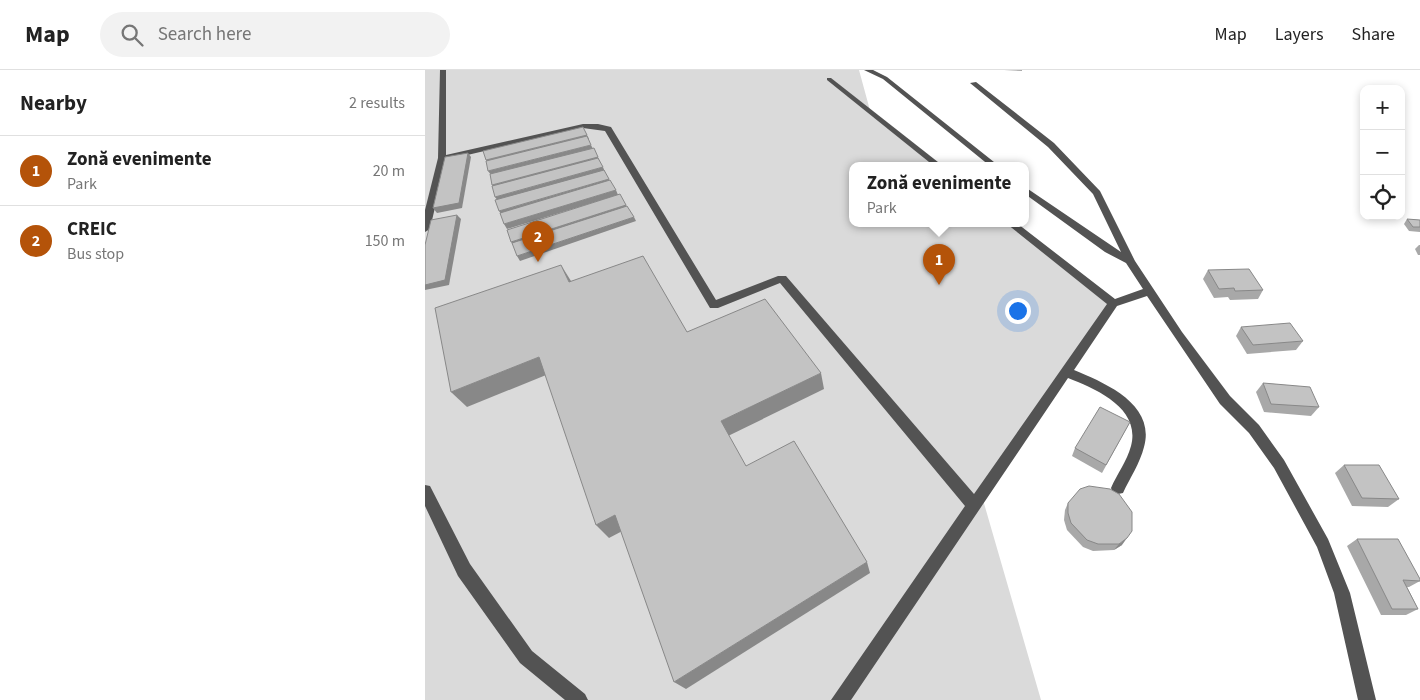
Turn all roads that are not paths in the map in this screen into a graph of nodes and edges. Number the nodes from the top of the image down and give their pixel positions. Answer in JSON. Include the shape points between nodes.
{"nodes":[{"id":1,"x":443,"y":70,"type":"edge"},
{"id":2,"x":867,"y":70,"type":"edge"},
{"id":3,"x":829,"y":79,"type":"dead end"},
{"id":4,"x":974,"y":83,"type":"dead end"},
{"id":5,"x":443,"y":158,"type":"junction"},
{"id":6,"x":934,"y":162,"type":"edge"},
{"id":7,"x":990,"y":162,"type":"edge"},
{"id":8,"x":1029,"y":193,"type":"edge"},
{"id":9,"x":1016,"y":227,"type":"edge"},
{"id":10,"x":425,"y":230,"type":"edge"},
{"id":11,"x":1130,"y":261,"type":"junction"},
{"id":12,"x":1150,"y":292,"type":"junction"},
{"id":13,"x":1113,"y":303,"type":"junction"},
{"id":14,"x":1065,"y":371,"type":"junction"},
{"id":15,"x":1118,"y":488,"type":"dead end"},
{"id":16,"x":425,"y":491,"type":"edge"},
{"id":17,"x":973,"y":504,"type":"junction"},
{"id":18,"x":579,"y":700,"type":"edge"},
{"id":19,"x":840,"y":700,"type":"edge"},
{"id":20,"x":1367,"y":700,"type":"edge"}],
"edges":[{"from":1,"to":5,"type":"street"},
{"from":2,"to":7,"type":"street","via":[[885,78]]},
{"from":3,"to":6,"type":"street"},
{"from":4,"to":11,"type":"street","via":[[1051,145],[1097,193]]},
{"from":5,"to":10,"type":"street"},
{"from":5,"to":17,"type":"street","via":[[583,126],[608,129],[714,305],[782,278]]},
{"from":8,"to":11,"type":"street","via":[[1109,250]]},
{"from":9,"to":13,"type":"street"},
{"from":11,"to":12,"type":"street"},
{"from":12,"to":13,"type":"street"},
{"from":12,"to":20,"type":"street","via":[[1225,400],[1254,429],[1279,464],[1323,544],[1342,593]]},
{"from":13,"to":14,"type":"street"},
{"from":14,"to":15,"type":"street","via":[[1099,386],[1126,405],[1139,424],[1139,442]]},
{"from":14,"to":17,"type":"street"},
{"from":16,"to":18,"type":"street","via":[[464,570],[525,657]]},
{"from":17,"to":19,"type":"street"}]}
